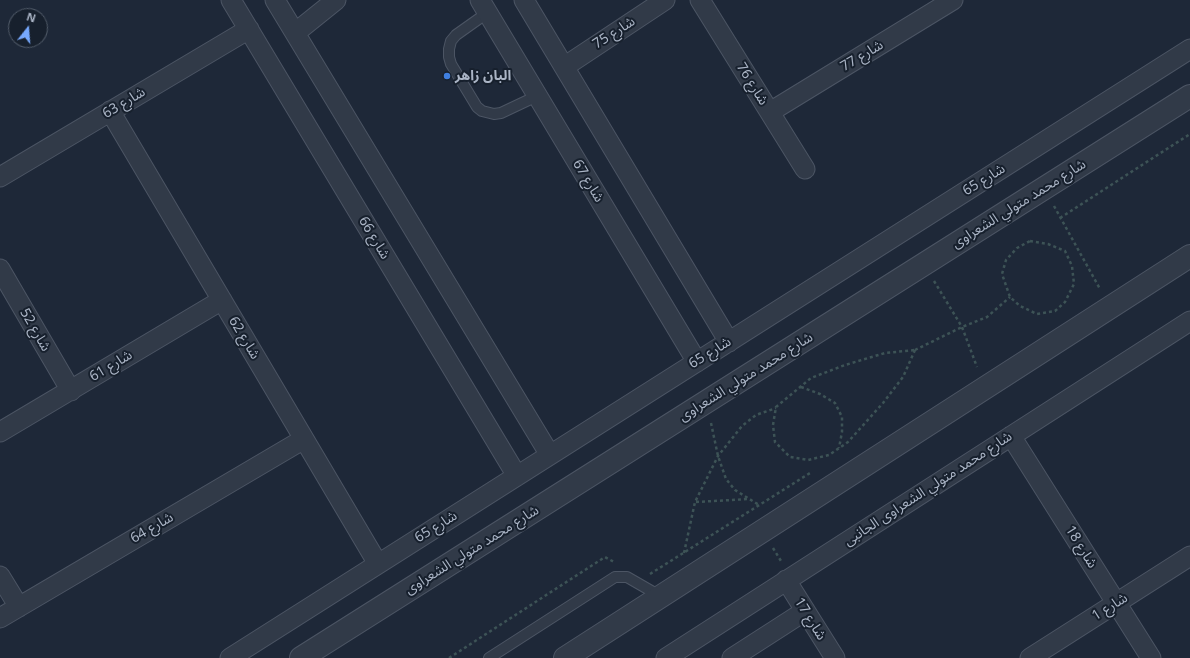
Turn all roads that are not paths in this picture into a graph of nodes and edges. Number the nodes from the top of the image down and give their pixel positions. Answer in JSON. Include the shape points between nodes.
{"nodes":[{"id":1,"x":231,"y":0,"type":"edge"},
{"id":2,"x":275,"y":0,"type":"edge"},
{"id":3,"x":336,"y":0,"type":"edge"},
{"id":4,"x":524,"y":0,"type":"edge"},
{"id":5,"x":665,"y":0,"type":"edge"},
{"id":6,"x":700,"y":0,"type":"edge"},
{"id":7,"x":953,"y":0,"type":"edge"},
{"id":8,"x":484,"y":7,"type":"edge"},
{"id":9,"x":249,"y":29,"type":"junction"},
{"id":10,"x":295,"y":33,"type":"junction"},
{"id":11,"x":1190,"y":49,"type":"edge"},
{"id":12,"x":564,"y":66,"type":"junction"},
{"id":13,"x":537,"y":96,"type":"junction"},
{"id":14,"x":1190,"y":96,"type":"edge"},
{"id":15,"x":110,"y":111,"type":"junction"},
{"id":16,"x":770,"y":112,"type":"junction"},
{"id":17,"x":805,"y":169,"type":"dead end"},
{"id":18,"x":0,"y":177,"type":"edge"},
{"id":19,"x":1190,"y":256,"type":"edge"},
{"id":20,"x":0,"y":268,"type":"edge"},
{"id":21,"x":222,"y":300,"type":"junction"},
{"id":22,"x":1190,"y":321,"type":"edge"},
{"id":23,"x":729,"y":342,"type":"junction"},
{"id":24,"x":697,"y":362,"type":"junction"},
{"id":25,"x":71,"y":391,"type":"junction"},
{"id":26,"x":0,"y":432,"type":"edge"},
{"id":27,"x":1011,"y":436,"type":"junction"},
{"id":28,"x":304,"y":439,"type":"junction"},
{"id":29,"x":550,"y":455,"type":"junction"},
{"id":30,"x":517,"y":476,"type":"junction"},
{"id":31,"x":1190,"y":556,"type":"edge"},
{"id":32,"x":378,"y":564,"type":"junction"},
{"id":33,"x":0,"y":576,"type":"edge"},
{"id":34,"x":789,"y":578,"type":"junction"},
{"id":35,"x":660,"y":596,"type":"junction"},
{"id":36,"x":1116,"y":603,"type":"junction"},
{"id":37,"x":19,"y":607,"type":"junction"},
{"id":38,"x":805,"y":611,"type":"junction"},
{"id":39,"x":0,"y":618,"type":"edge"},
{"id":40,"x":230,"y":658,"type":"edge"},
{"id":41,"x":301,"y":658,"type":"edge"},
{"id":42,"x":489,"y":658,"type":"edge"},
{"id":43,"x":564,"y":658,"type":"edge"},
{"id":44,"x":666,"y":658,"type":"edge"},
{"id":45,"x":732,"y":658,"type":"edge"},
{"id":46,"x":835,"y":658,"type":"edge"},
{"id":47,"x":1030,"y":658,"type":"edge"},
{"id":48,"x":1150,"y":658,"type":"edge"}],
"edges":[{"from":1,"to":9,"type":"street","name":"شارع 66"},
{"from":2,"to":10,"type":"street"},
{"from":3,"to":10,"type":"street"},
{"from":4,"to":12,"type":"street"},
{"from":5,"to":12,"type":"street","name":"شارع 75"},
{"from":6,"to":16,"type":"street","name":"شارع 76"},
{"from":7,"to":16,"type":"street","name":"شارع 77"},
{"from":8,"to":13,"type":"street","name":"شارع 67"},
{"from":8,"to":13,"type":"lane","via":[[451,42],[451,64],[482,111],[501,113]]},
{"from":9,"to":15,"type":"street","name":"شارع 63"},
{"from":9,"to":30,"type":"street","name":"شارع 66"},
{"from":10,"to":29,"type":"street"},
{"from":11,"to":23,"type":"street","name":"شارع 65"},
{"from":12,"to":23,"type":"street"},
{"from":13,"to":24,"type":"street","name":"شارع 67"},
{"from":14,"to":41,"type":"street","name":"شارع محمد متولي الشعراوى"},
{"from":15,"to":18,"type":"street","name":"شارع 63"},
{"from":15,"to":21,"type":"street","name":"شارع 62"},
{"from":16,"to":17,"type":"street","name":"شارع 76"},
{"from":19,"to":35,"type":"street"},
{"from":20,"to":25,"type":"street","name":"شارع 52"},
{"from":21,"to":25,"type":"street","name":"شارع 61"},
{"from":21,"to":28,"type":"street","name":"شارع 62"},
{"from":22,"to":27,"type":"street","name":"شارع محمد متولي الشعراوى الجانبى"},
{"from":23,"to":24,"type":"street","name":"شارع 65"},
{"from":24,"to":29,"type":"street","name":"شارع 65"},
{"from":25,"to":26,"type":"street","name":"شارع 61"},
{"from":27,"to":34,"type":"street","name":"شارع محمد متولي الشعراوى الجانبى"},
{"from":27,"to":36,"type":"street","name":"شارع 18"},
{"from":28,"to":32,"type":"street","name":"شارع 62"},
{"from":28,"to":37,"type":"street","name":"شارع 64"},
{"from":29,"to":30,"type":"street","name":"شارع 65"},
{"from":30,"to":32,"type":"street","name":"شارع 65"},
{"from":31,"to":36,"type":"street","name":"شارع 1"},
{"from":32,"to":40,"type":"street","name":"شارع 65"},
{"from":33,"to":37,"type":"street"},
{"from":34,"to":38,"type":"street","name":"شارع 17"},
{"from":34,"to":44,"type":"street","name":"شارع محمد متولي الشعراوى الجانبى"},
{"from":35,"to":42,"type":"lane","via":[[627,577],[615,578]]},
{"from":35,"to":43,"type":"street"},
{"from":36,"to":47,"type":"street","name":"شارع 1"},
{"from":36,"to":48,"type":"street","name":"شارع 18"},
{"from":37,"to":39,"type":"street","name":"شارع 64"},
{"from":38,"to":45,"type":"street"},
{"from":38,"to":46,"type":"street","name":"شارع 17"}]}
